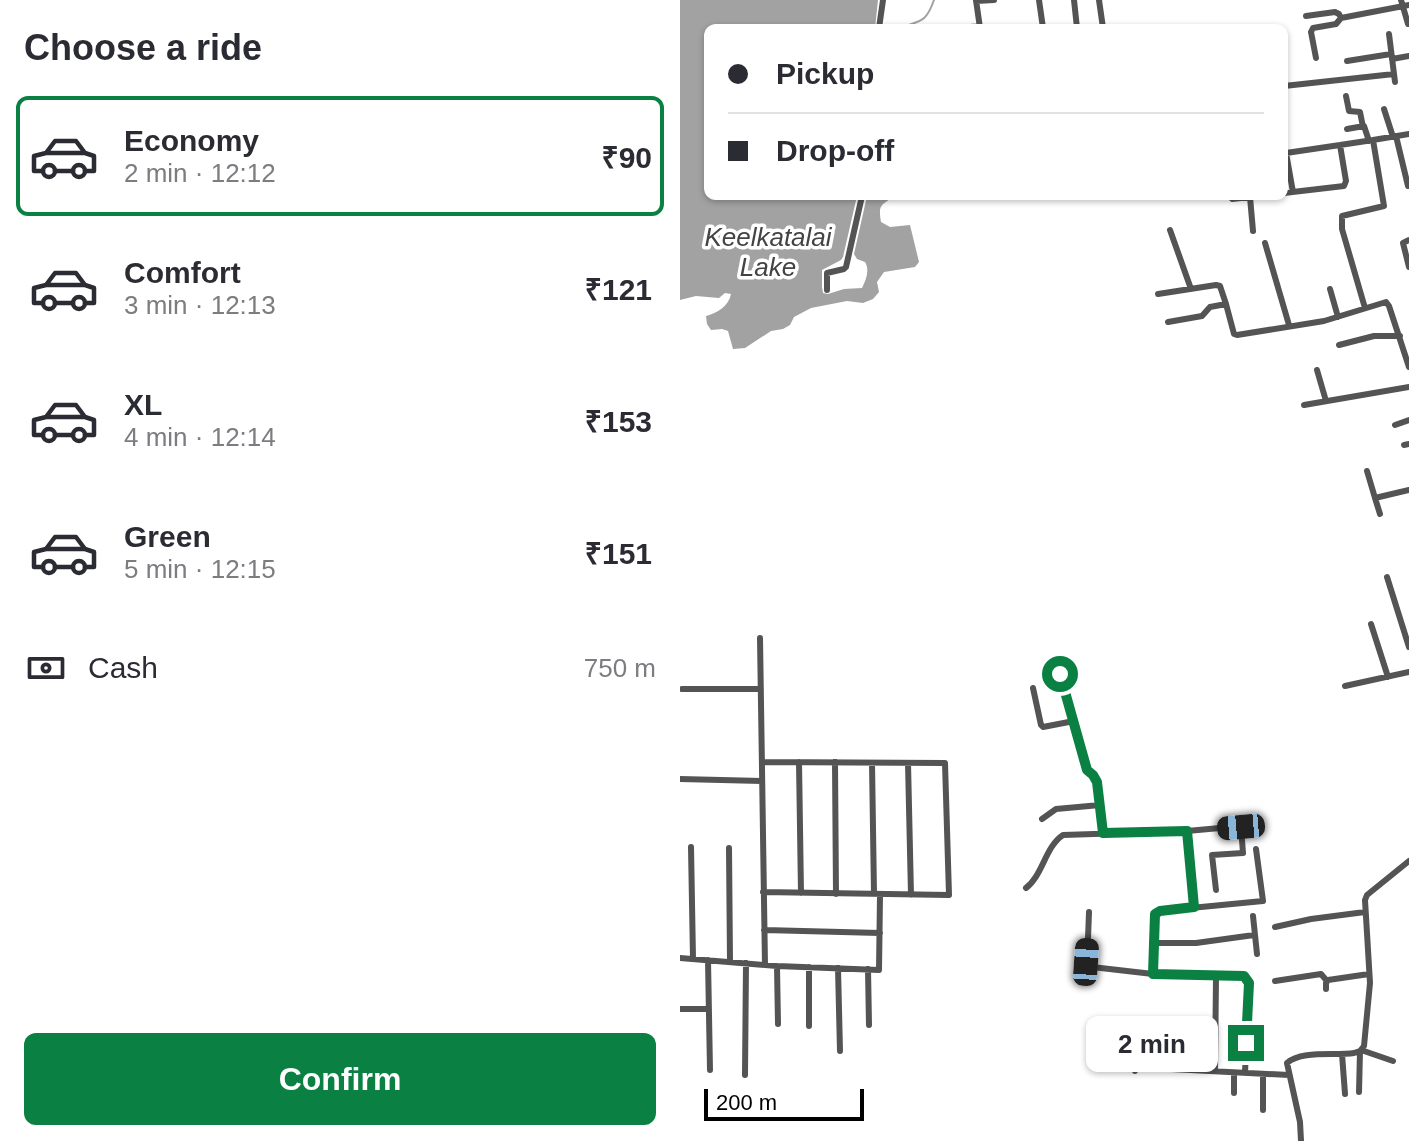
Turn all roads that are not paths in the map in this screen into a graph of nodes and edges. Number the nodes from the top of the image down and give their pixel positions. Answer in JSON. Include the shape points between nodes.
{"nodes":[{"id":1,"x":883,"y":0,"type":"edge"},
{"id":2,"x":976,"y":0,"type":"edge"},
{"id":3,"x":994,"y":0,"type":"edge"},
{"id":4,"x":1039,"y":0,"type":"edge"},
{"id":5,"x":1074,"y":0,"type":"edge"},
{"id":6,"x":1099,"y":0,"type":"edge"},
{"id":7,"x":1404,"y":4,"type":"edge"},
{"id":8,"x":1306,"y":16,"type":"dead end"},
{"id":9,"x":1341,"y":18,"type":"junction"},
{"id":10,"x":880,"y":24,"type":"edge"},
{"id":11,"x":980,"y":24,"type":"edge"},
{"id":12,"x":1042,"y":24,"type":"edge"},
{"id":13,"x":1077,"y":24,"type":"edge"},
{"id":14,"x":1102,"y":24,"type":"edge"},
{"id":15,"x":1408,"y":24,"type":"edge"},
{"id":16,"x":1389,"y":34,"type":"dead end"},
{"id":17,"x":1392,"y":56,"type":"junction"},
{"id":18,"x":1409,"y":56,"type":"edge"},
{"id":19,"x":1316,"y":58,"type":"dead end"},
{"id":20,"x":1347,"y":61,"type":"dead end"},
{"id":21,"x":1288,"y":86,"type":"edge"},
{"id":22,"x":1346,"y":96,"type":"dead end"},
{"id":23,"x":1384,"y":109,"type":"dead end"},
{"id":24,"x":1363,"y":127,"type":"junction"},
{"id":25,"x":1347,"y":129,"type":"dead end"},
{"id":26,"x":1409,"y":134,"type":"edge"},
{"id":27,"x":1395,"y":136,"type":"junction"},
{"id":28,"x":1371,"y":140,"type":"junction"},
{"id":29,"x":1340,"y":145,"type":"junction"},
{"id":30,"x":1288,"y":153,"type":"edge"},
{"id":31,"x":1288,"y":164,"type":"edge"},
{"id":32,"x":1408,"y":186,"type":"edge"},
{"id":33,"x":1293,"y":192,"type":"junction"},
{"id":34,"x":1288,"y":193,"type":"edge"},
{"id":35,"x":861,"y":200,"type":"edge"},
{"id":36,"x":1248,"y":200,"type":"edge"},
{"id":37,"x":1170,"y":230,"type":"dead end"},
{"id":38,"x":1253,"y":231,"type":"dead end"},
{"id":39,"x":1409,"y":240,"type":"edge"},
{"id":40,"x":1265,"y":243,"type":"dead end"},
{"id":41,"x":1409,"y":267,"type":"edge"},
{"id":42,"x":1191,"y":289,"type":"junction"},
{"id":43,"x":1330,"y":289,"type":"dead end"},
{"id":44,"x":827,"y":290,"type":"dead end"},
{"id":45,"x":1158,"y":294,"type":"dead end"},
{"id":46,"x":1226,"y":304,"type":"junction"},
{"id":47,"x":1365,"y":308,"type":"junction"},
{"id":48,"x":1338,"y":317,"type":"junction"},
{"id":49,"x":1168,"y":322,"type":"dead end"},
{"id":50,"x":1289,"y":325,"type":"junction"},
{"id":51,"x":1409,"y":334,"type":"edge"},
{"id":52,"x":1399,"y":336,"type":"junction"},
{"id":53,"x":1339,"y":345,"type":"dead end"},
{"id":54,"x":1409,"y":367,"type":"edge"},
{"id":55,"x":1317,"y":370,"type":"dead end"},
{"id":56,"x":1409,"y":387,"type":"edge"},
{"id":57,"x":1326,"y":401,"type":"junction"},
{"id":58,"x":1304,"y":405,"type":"dead end"},
{"id":59,"x":1409,"y":420,"type":"edge"},
{"id":60,"x":1395,"y":425,"type":"dead end"},
{"id":61,"x":1367,"y":471,"type":"dead end"},
{"id":62,"x":1409,"y":490,"type":"edge"},
{"id":63,"x":1375,"y":498,"type":"junction"},
{"id":64,"x":1380,"y":514,"type":"dead end"},
{"id":65,"x":1387,"y":577,"type":"dead end"},
{"id":66,"x":1371,"y":624,"type":"dead end"},
{"id":67,"x":760,"y":638,"type":"dead end"},
{"id":68,"x":1409,"y":647,"type":"edge"},
{"id":69,"x":1409,"y":673,"type":"edge"},
{"id":70,"x":1060,"y":674,"type":"dead end"},
{"id":71,"x":1388,"y":677,"type":"junction"},
{"id":72,"x":1345,"y":686,"type":"dead end"},
{"id":73,"x":1033,"y":688,"type":"dead end"},
{"id":74,"x":682,"y":689,"type":"dead end"},
{"id":75,"x":761,"y":689,"type":"junction"},
{"id":76,"x":1074,"y":721,"type":"junction"},
{"id":77,"x":762,"y":762,"type":"junction"},
{"id":78,"x":799,"y":762,"type":"junction"},
{"id":79,"x":835,"y":762,"type":"junction"},
{"id":80,"x":872,"y":763,"type":"junction"},
{"id":81,"x":908,"y":763,"type":"junction"},
{"id":82,"x":680,"y":779,"type":"edge"},
{"id":83,"x":762,"y":781,"type":"junction"},
{"id":84,"x":1100,"y":805,"type":"junction"},
{"id":85,"x":1042,"y":819,"type":"dead end"},
{"id":86,"x":1253,"y":825,"type":"dead end"},
{"id":87,"x":1241,"y":827,"type":"junction"},
{"id":88,"x":1187,"y":831,"type":"junction"},
{"id":89,"x":1103,"y":833,"type":"junction"},
{"id":90,"x":691,"y":847,"type":"dead end"},
{"id":91,"x":729,"y":848,"type":"dead end"},
{"id":92,"x":1256,"y":849,"type":"dead end"},
{"id":93,"x":1409,"y":861,"type":"edge"},
{"id":94,"x":1026,"y":888,"type":"dead end"},
{"id":95,"x":1216,"y":890,"type":"dead end"},
{"id":96,"x":763,"y":892,"type":"junction"},
{"id":97,"x":801,"y":893,"type":"junction"},
{"id":98,"x":836,"y":894,"type":"junction"},
{"id":99,"x":877,"y":894,"type":"junction"},
{"id":100,"x":911,"y":895,"type":"junction"},
{"id":101,"x":1194,"y":907,"type":"junction"},
{"id":102,"x":1089,"y":912,"type":"dead end"},
{"id":103,"x":1365,"y":912,"type":"junction"},
{"id":104,"x":1253,"y":916,"type":"dead end"},
{"id":105,"x":1275,"y":927,"type":"dead end"},
{"id":106,"x":764,"y":930,"type":"junction"},
{"id":107,"x":880,"y":933,"type":"junction"},
{"id":108,"x":1254,"y":935,"type":"junction"},
{"id":109,"x":1155,"y":943,"type":"junction"},
{"id":110,"x":1257,"y":954,"type":"dead end"},
{"id":111,"x":680,"y":958,"type":"edge"},
{"id":112,"x":693,"y":959,"type":"junction"},
{"id":113,"x":708,"y":960,"type":"junction"},
{"id":114,"x":730,"y":962,"type":"junction"},
{"id":115,"x":746,"y":963,"type":"junction"},
{"id":116,"x":765,"y":965,"type":"junction"},
{"id":117,"x":777,"y":966,"type":"junction"},
{"id":118,"x":809,"y":967,"type":"junction"},
{"id":119,"x":838,"y":968,"type":"junction"},
{"id":120,"x":868,"y":969,"type":"junction"},
{"id":121,"x":1153,"y":974,"type":"junction"},
{"id":122,"x":1369,"y":974,"type":"junction"},
{"id":123,"x":1216,"y":977,"type":"junction"},
{"id":124,"x":1275,"y":981,"type":"dead end"},
{"id":125,"x":680,"y":1009,"type":"edge"},
{"id":126,"x":709,"y":1009,"type":"junction"},
{"id":127,"x":778,"y":1024,"type":"dead end"},
{"id":128,"x":869,"y":1025,"type":"dead end"},
{"id":129,"x":809,"y":1026,"type":"dead end"},
{"id":130,"x":1130,"y":1029,"type":"dead end"},
{"id":131,"x":1140,"y":1030,"type":"junction"},
{"id":132,"x":1215,"y":1038,"type":"junction"},
{"id":133,"x":840,"y":1051,"type":"dead end"},
{"id":134,"x":1361,"y":1051,"type":"junction"},
{"id":135,"x":1342,"y":1054,"type":"junction"},
{"id":136,"x":1393,"y":1061,"type":"dead end"},
{"id":137,"x":1171,"y":1069,"type":"dead end"},
{"id":138,"x":710,"y":1070,"type":"dead end"},
{"id":139,"x":1135,"y":1071,"type":"dead end"},
{"id":140,"x":1215,"y":1071,"type":"junction"},
{"id":141,"x":1234,"y":1073,"type":"junction"},
{"id":142,"x":1245,"y":1073,"type":"junction"},
{"id":143,"x":1263,"y":1074,"type":"junction"},
{"id":144,"x":745,"y":1075,"type":"dead end"},
{"id":145,"x":1289,"y":1075,"type":"junction"},
{"id":146,"x":1359,"y":1092,"type":"dead end"},
{"id":147,"x":1234,"y":1093,"type":"dead end"},
{"id":148,"x":1345,"y":1094,"type":"dead end"},
{"id":149,"x":1263,"y":1110,"type":"dead end"},
{"id":150,"x":1301,"y":1141,"type":"edge"}],
"edges":[{"from":1,"to":10,"type":"street"},
{"from":2,"to":3,"type":"street"},
{"from":2,"to":11,"type":"street"},
{"from":4,"to":12,"type":"street"},
{"from":5,"to":13,"type":"street"},
{"from":6,"to":14,"type":"street"},
{"from":7,"to":9,"type":"street"},
{"from":7,"to":15,"type":"street"},
{"from":8,"to":9,"type":"street","via":[[1335,12]]},
{"from":9,"to":19,"type":"street","via":[[1311,30]]},
{"from":16,"to":17,"type":"street"},
{"from":17,"to":18,"type":"street"},
{"from":17,"to":20,"type":"street"},
{"from":17,"to":21,"type":"street","via":[[1394,78]]},
{"from":22,"to":24,"type":"street","via":[[1349,111],[1360,112]]},
{"from":23,"to":27,"type":"street"},
{"from":24,"to":25,"type":"street"},
{"from":24,"to":28,"type":"street"},
{"from":26,"to":27,"type":"street"},
{"from":27,"to":28,"type":"street"},
{"from":27,"to":32,"type":"street"},
{"from":28,"to":29,"type":"street"},
{"from":28,"to":47,"type":"street","via":[[1384,206],[1341,218]]},
{"from":29,"to":30,"type":"street"},
{"from":29,"to":33,"type":"street","via":[[1344,186]]},
{"from":31,"to":33,"type":"street"},
{"from":33,"to":34,"type":"street"},
{"from":35,"to":44,"type":"street","via":[[846,267],[827,273]]},
{"from":36,"to":38,"type":"street"},
{"from":37,"to":42,"type":"street"},
{"from":39,"to":41,"type":"street","via":[[1403,243]]},
{"from":40,"to":50,"type":"street"},
{"from":42,"to":45,"type":"street"},
{"from":42,"to":46,"type":"street","via":[[1219,285]]},
{"from":43,"to":48,"type":"street"},
{"from":46,"to":49,"type":"street","via":[[1210,307],[1202,316]]},
{"from":46,"to":50,"type":"street","via":[[1234,334]]},
{"from":47,"to":48,"type":"street"},
{"from":47,"to":52,"type":"street","via":[[1386,302]]},
{"from":48,"to":50,"type":"street"},
{"from":51,"to":52,"type":"street"},
{"from":52,"to":53,"type":"street"},
{"from":52,"to":54,"type":"street"},
{"from":55,"to":57,"type":"street"},
{"from":56,"to":57,"type":"street"},
{"from":57,"to":58,"type":"street"},
{"from":59,"to":60,"type":"street"},
{"from":61,"to":63,"type":"street"},
{"from":62,"to":63,"type":"street"},
{"from":63,"to":64,"type":"street"},
{"from":65,"to":68,"type":"street"},
{"from":66,"to":71,"type":"street"},
{"from":67,"to":75,"type":"street"},
{"from":69,"to":71,"type":"street"},
{"from":70,"to":76,"type":"street"},
{"from":71,"to":72,"type":"street"},
{"from":73,"to":76,"type":"street","via":[[1043,727]]},
{"from":74,"to":75,"type":"street"},
{"from":75,"to":77,"type":"street"},
{"from":76,"to":84,"type":"street","via":[[1087,770],[1096,778]]},
{"from":77,"to":78,"type":"street"},
{"from":77,"to":83,"type":"street"},
{"from":78,"to":79,"type":"street"},
{"from":78,"to":97,"type":"street"},
{"from":79,"to":80,"type":"street"},
{"from":79,"to":98,"type":"street"},
{"from":80,"to":81,"type":"street"},
{"from":80,"to":99,"type":"street"},
{"from":81,"to":100,"type":"street"},
{"from":81,"to":100,"type":"street","via":[[945,763],[949,895]]},
{"from":82,"to":83,"type":"street"},
{"from":83,"to":96,"type":"street"},
{"from":84,"to":85,"type":"street","via":[[1056,809]]},
{"from":84,"to":89,"type":"street"},
{"from":86,"to":87,"type":"street"},
{"from":87,"to":88,"type":"street"},
{"from":87,"to":95,"type":"street","via":[[1243,853],[1212,855]]},
{"from":88,"to":89,"type":"street"},
{"from":88,"to":101,"type":"street"},
{"from":89,"to":94,"type":"street","via":[[1063,835]]},
{"from":90,"to":112,"type":"street"},
{"from":91,"to":114,"type":"street"},
{"from":92,"to":101,"type":"street","via":[[1263,901]]},
{"from":93,"to":103,"type":"street","via":[[1367,895]]},
{"from":96,"to":97,"type":"street"},
{"from":96,"to":106,"type":"street"},
{"from":97,"to":98,"type":"street"},
{"from":98,"to":99,"type":"street"},
{"from":99,"to":100,"type":"street"},
{"from":99,"to":107,"type":"street"},
{"from":101,"to":109,"type":"street","via":[[1155,914]]},
{"from":102,"to":121,"type":"street","via":[[1087,965]]},
{"from":103,"to":105,"type":"street"},
{"from":103,"to":122,"type":"street"},
{"from":104,"to":108,"type":"street"},
{"from":106,"to":107,"type":"street"},
{"from":106,"to":116,"type":"street"},
{"from":107,"to":120,"type":"street","via":[[879,970]]},
{"from":108,"to":109,"type":"street"},
{"from":108,"to":110,"type":"street"},
{"from":109,"to":121,"type":"street"},
{"from":111,"to":112,"type":"street"},
{"from":112,"to":113,"type":"street"},
{"from":113,"to":114,"type":"street"},
{"from":113,"to":126,"type":"street"},
{"from":114,"to":115,"type":"street"},
{"from":115,"to":116,"type":"street"},
{"from":115,"to":144,"type":"street"},
{"from":116,"to":117,"type":"street"},
{"from":117,"to":118,"type":"street"},
{"from":117,"to":127,"type":"street"},
{"from":118,"to":119,"type":"street"},
{"from":118,"to":129,"type":"street"},
{"from":119,"to":120,"type":"street"},
{"from":119,"to":133,"type":"street"},
{"from":120,"to":128,"type":"street"},
{"from":121,"to":123,"type":"street"},
{"from":122,"to":124,"type":"street","via":[[1326,985],[1321,974]]},
{"from":122,"to":134,"type":"street"},
{"from":123,"to":132,"type":"street"},
{"from":123,"to":142,"type":"street","via":[[1244,976],[1249,983]]},
{"from":125,"to":126,"type":"street"},
{"from":126,"to":138,"type":"street"},
{"from":130,"to":131,"type":"street"},
{"from":131,"to":132,"type":"street"},
{"from":131,"to":139,"type":"street"},
{"from":132,"to":140,"type":"street"},
{"from":134,"to":135,"type":"street"},
{"from":134,"to":136,"type":"street"},
{"from":134,"to":146,"type":"street"},
{"from":135,"to":145,"type":"street","via":[[1291,1058]]},
{"from":135,"to":148,"type":"street"},
{"from":137,"to":140,"type":"street"},
{"from":140,"to":141,"type":"street"},
{"from":141,"to":142,"type":"street"},
{"from":141,"to":147,"type":"street"},
{"from":142,"to":143,"type":"street"},
{"from":143,"to":145,"type":"street"},
{"from":143,"to":149,"type":"street"},
{"from":145,"to":150,"type":"street"}]}
